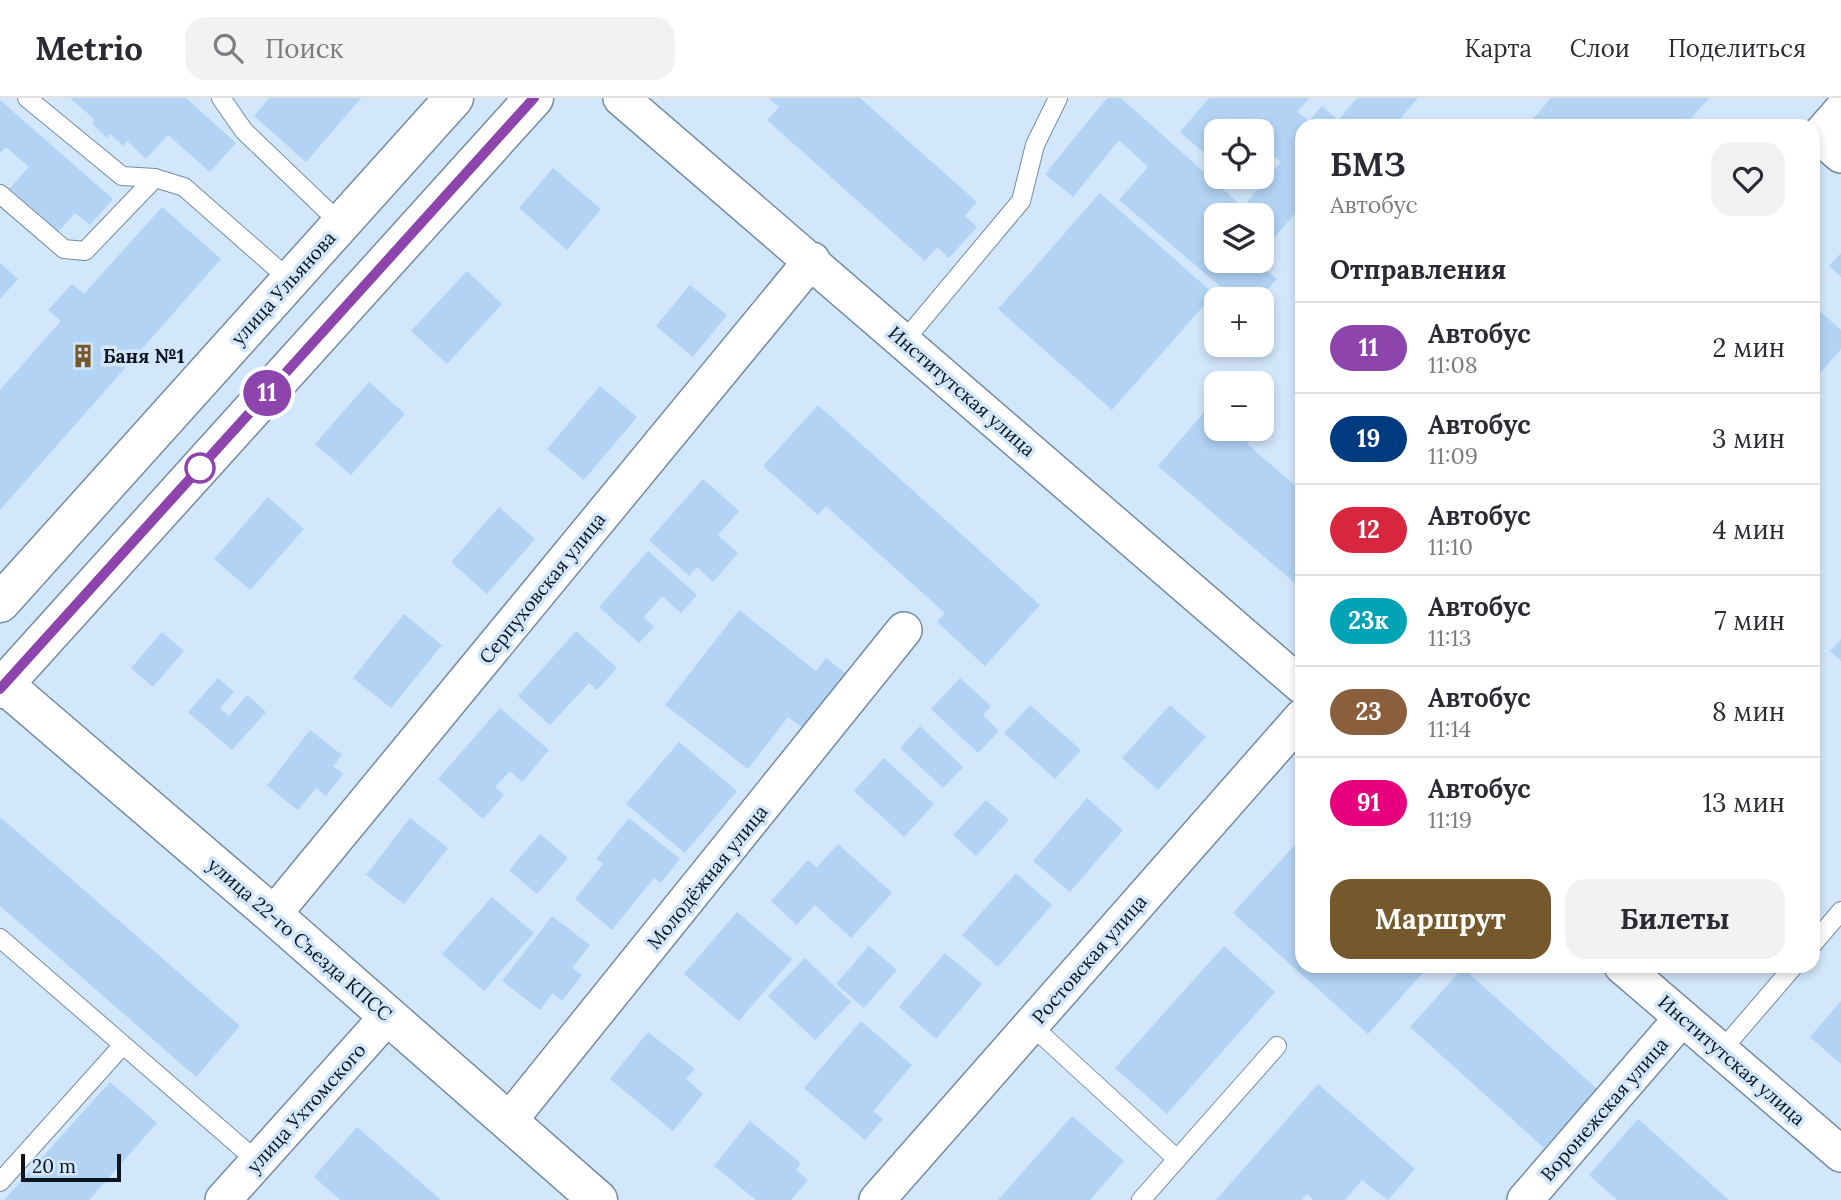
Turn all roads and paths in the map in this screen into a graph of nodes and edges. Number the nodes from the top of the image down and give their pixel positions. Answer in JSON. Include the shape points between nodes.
{"nodes":[{"id":1,"x":27,"y":98,"type":"edge"},
{"id":2,"x":221,"y":98,"type":"edge"},
{"id":3,"x":454,"y":98,"type":"edge"},
{"id":4,"x":534,"y":98,"type":"edge"},
{"id":5,"x":621,"y":98,"type":"edge"},
{"id":6,"x":1058,"y":98,"type":"edge"},
{"id":7,"x":155,"y":178,"type":"junction"},
{"id":8,"x":0,"y":194,"type":"edge"},
{"id":9,"x":341,"y":224,"type":"junction"},
{"id":10,"x":812,"y":260,"type":"junction"},
{"id":11,"x":291,"y":281,"type":"junction"},
{"id":12,"x":904,"y":341,"type":"junction"},
{"id":13,"x":5,"y":587,"type":"edge"},
{"id":14,"x":904,"y":630,"type":"dead end"},
{"id":15,"x":1295,"y":680,"type":"edge"},
{"id":16,"x":1,"y":684,"type":"edge"},
{"id":17,"x":1295,"y":725,"type":"edge"},
{"id":18,"x":1841,"y":911,"type":"edge"},
{"id":19,"x":273,"y":915,"type":"junction"},
{"id":20,"x":1820,"y":936,"type":"edge"},
{"id":21,"x":3,"y":947,"type":"edge"},
{"id":22,"x":1630,"y":973,"type":"edge"},
{"id":23,"x":1788,"y":973,"type":"edge"},
{"id":24,"x":388,"y":1016,"type":"junction"},
{"id":25,"x":1682,"y":1018,"type":"junction"},
{"id":26,"x":1031,"y":1025,"type":"junction"},
{"id":27,"x":122,"y":1046,"type":"junction"},
{"id":28,"x":1277,"y":1046,"type":"dead end"},
{"id":29,"x":1721,"y":1051,"type":"junction"},
{"id":30,"x":508,"y":1122,"type":"junction"},
{"id":31,"x":1841,"y":1154,"type":"edge"},
{"id":32,"x":1177,"y":1159,"type":"junction"},
{"id":33,"x":258,"y":1162,"type":"junction"},
{"id":34,"x":0,"y":1182,"type":"edge"},
{"id":35,"x":889,"y":1196,"type":"edge"},
{"id":36,"x":226,"y":1199,"type":"edge"},
{"id":37,"x":598,"y":1200,"type":"edge"},
{"id":38,"x":1141,"y":1200,"type":"edge"},
{"id":39,"x":1525,"y":1200,"type":"edge"}],
"edges":[{"from":1,"to":7,"type":"lane","via":[[122,176]]},
{"from":2,"to":9,"type":"lane","via":[[244,131]]},
{"from":3,"to":9,"type":"main road","name":"улица Ульянова"},
{"from":4,"to":16,"type":"main road"},
{"from":5,"to":10,"type":"street","name":"Институтская улица"},
{"from":6,"to":12,"type":"lane","via":[[1035,145],[1021,201]]},
{"from":7,"to":8,"type":"lane","via":[[85,251],[64,249]]},
{"from":7,"to":11,"type":"lane","via":[[184,187]]},
{"from":9,"to":11,"type":"main road","name":"улица Ульянова"},
{"from":10,"to":12,"type":"street","name":"Институтская улица"},
{"from":10,"to":19,"type":"street","name":"Серпуховская улица"},
{"from":11,"to":13,"type":"main road","name":"улица Ульянова"},
{"from":12,"to":15,"type":"street","name":"Институтская улица"},
{"from":14,"to":30,"type":"street","name":"Молодёжная улица"},
{"from":16,"to":19,"type":"main road","name":"улица 22-го Съезда КПСС"},
{"from":17,"to":26,"type":"street","name":"Ростовская улица"},
{"from":18,"to":20,"type":"lane"},
{"from":19,"to":24,"type":"main road","name":"улица 22-го Съезда КПСС"},
{"from":21,"to":27,"type":"lane"},
{"from":22,"to":25,"type":"street","name":"Институтская улица"},
{"from":23,"to":29,"type":"lane"},
{"from":24,"to":30,"type":"main road","name":"улица 22-го Съезда КПСС"},
{"from":24,"to":33,"type":"street","name":"улица Ухтомского"},
{"from":25,"to":29,"type":"street","name":"Институтская улица"},
{"from":25,"to":39,"type":"street","name":"Воронежская улица"},
{"from":26,"to":32,"type":"lane"},
{"from":26,"to":35,"type":"street","name":"Ростовская улица"},
{"from":27,"to":33,"type":"lane"},
{"from":27,"to":34,"type":"lane"},
{"from":28,"to":32,"type":"lane"},
{"from":29,"to":31,"type":"street","name":"Институтская улица"},
{"from":30,"to":37,"type":"main road","name":"улица 22-го Съезда КПСС"},
{"from":32,"to":38,"type":"lane"},
{"from":33,"to":36,"type":"street","name":"улица Ухтомского"}]}
